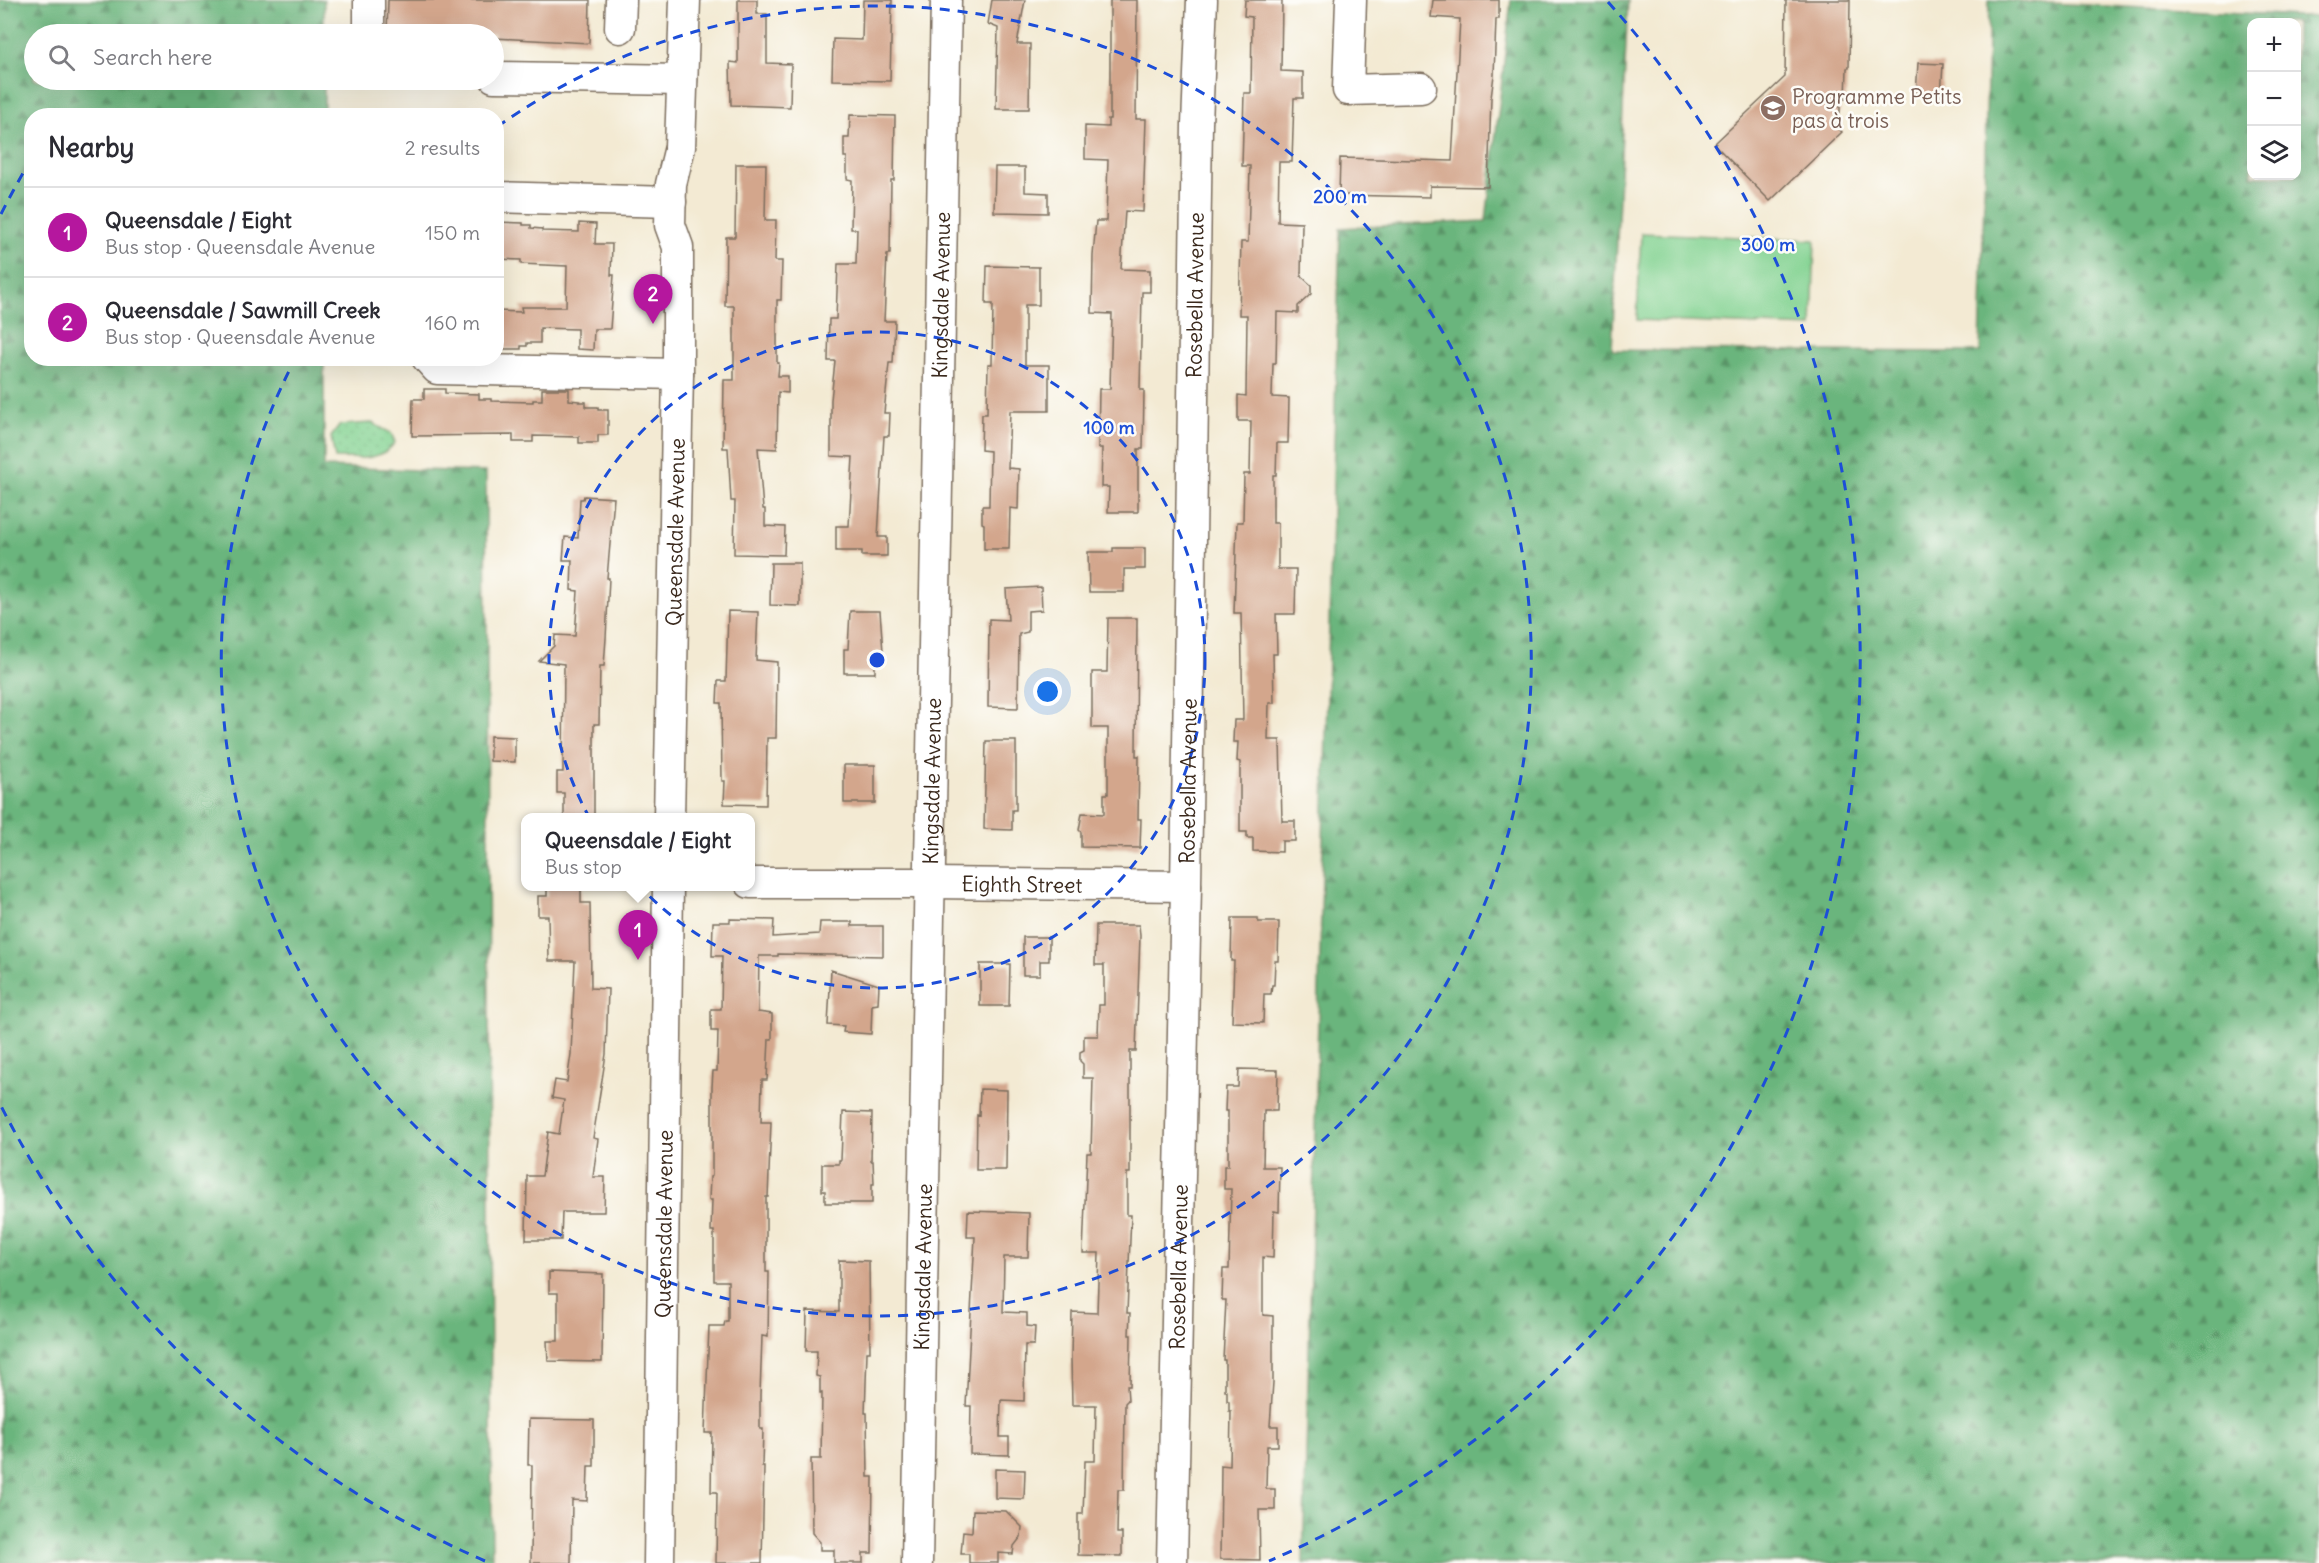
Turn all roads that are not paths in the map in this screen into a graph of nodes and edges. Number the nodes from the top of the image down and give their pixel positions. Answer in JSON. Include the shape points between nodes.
{"nodes":[{"id":1,"x":369,"y":0,"type":"edge"},
{"id":2,"x":685,"y":0,"type":"edge"},
{"id":3,"x":946,"y":0,"type":"edge"},
{"id":4,"x":1202,"y":0,"type":"edge"},
{"id":5,"x":1351,"y":0,"type":"edge"},
{"id":6,"x":369,"y":24,"type":"edge"},
{"id":7,"x":504,"y":77,"type":"edge"},
{"id":8,"x":682,"y":80,"type":"junction"},
{"id":9,"x":1421,"y":88,"type":"dead end"},
{"id":10,"x":680,"y":147,"type":"junction"},
{"id":11,"x":504,"y":197,"type":"edge"},
{"id":12,"x":671,"y":202,"type":"junction"},
{"id":13,"x":678,"y":247,"type":"junction"},
{"id":14,"x":434,"y":366,"type":"edge"},
{"id":15,"x":678,"y":374,"type":"junction"},
{"id":16,"x":669,"y":813,"type":"edge"},
{"id":17,"x":755,"y":883,"type":"edge"},
{"id":18,"x":930,"y":883,"type":"junction"},
{"id":19,"x":1186,"y":886,"type":"junction"},
{"id":20,"x":668,"y":891,"type":"edge"},
{"id":21,"x":659,"y":1563,"type":"edge"},
{"id":22,"x":917,"y":1563,"type":"edge"},
{"id":23,"x":1172,"y":1563,"type":"edge"}],
"edges":[{"from":1,"to":6,"type":"street"},
{"from":2,"to":8,"type":"street","name":"Queensdale Avenue"},
{"from":3,"to":18,"type":"street","name":"Kingsdale Avenue"},
{"from":4,"to":19,"type":"street","name":"Rosebella Avenue"},
{"from":5,"to":9,"type":"street","via":[[1348,90]]},
{"from":7,"to":8,"type":"street"},
{"from":8,"to":10,"type":"street","name":"Queensdale Avenue"},
{"from":10,"to":12,"type":"street","name":"Queensdale Avenue"},
{"from":10,"to":13,"type":"street","name":"Queensdale Avenue","via":[[688,185],[687,225]]},
{"from":11,"to":12,"type":"street"},
{"from":12,"to":13,"type":"street","name":"Queensdale Avenue","via":[[670,225]]},
{"from":13,"to":15,"type":"street","name":"Queensdale Avenue"},
{"from":14,"to":15,"type":"street"},
{"from":15,"to":16,"type":"street","name":"Queensdale Avenue"},
{"from":17,"to":18,"type":"street","name":"Eighth Street"},
{"from":18,"to":19,"type":"street","name":"Eighth Street"},
{"from":18,"to":22,"type":"street","name":"Kingsdale Avenue"},
{"from":19,"to":23,"type":"street","name":"Rosebella Avenue"},
{"from":20,"to":21,"type":"street","name":"Queensdale Avenue"}]}
